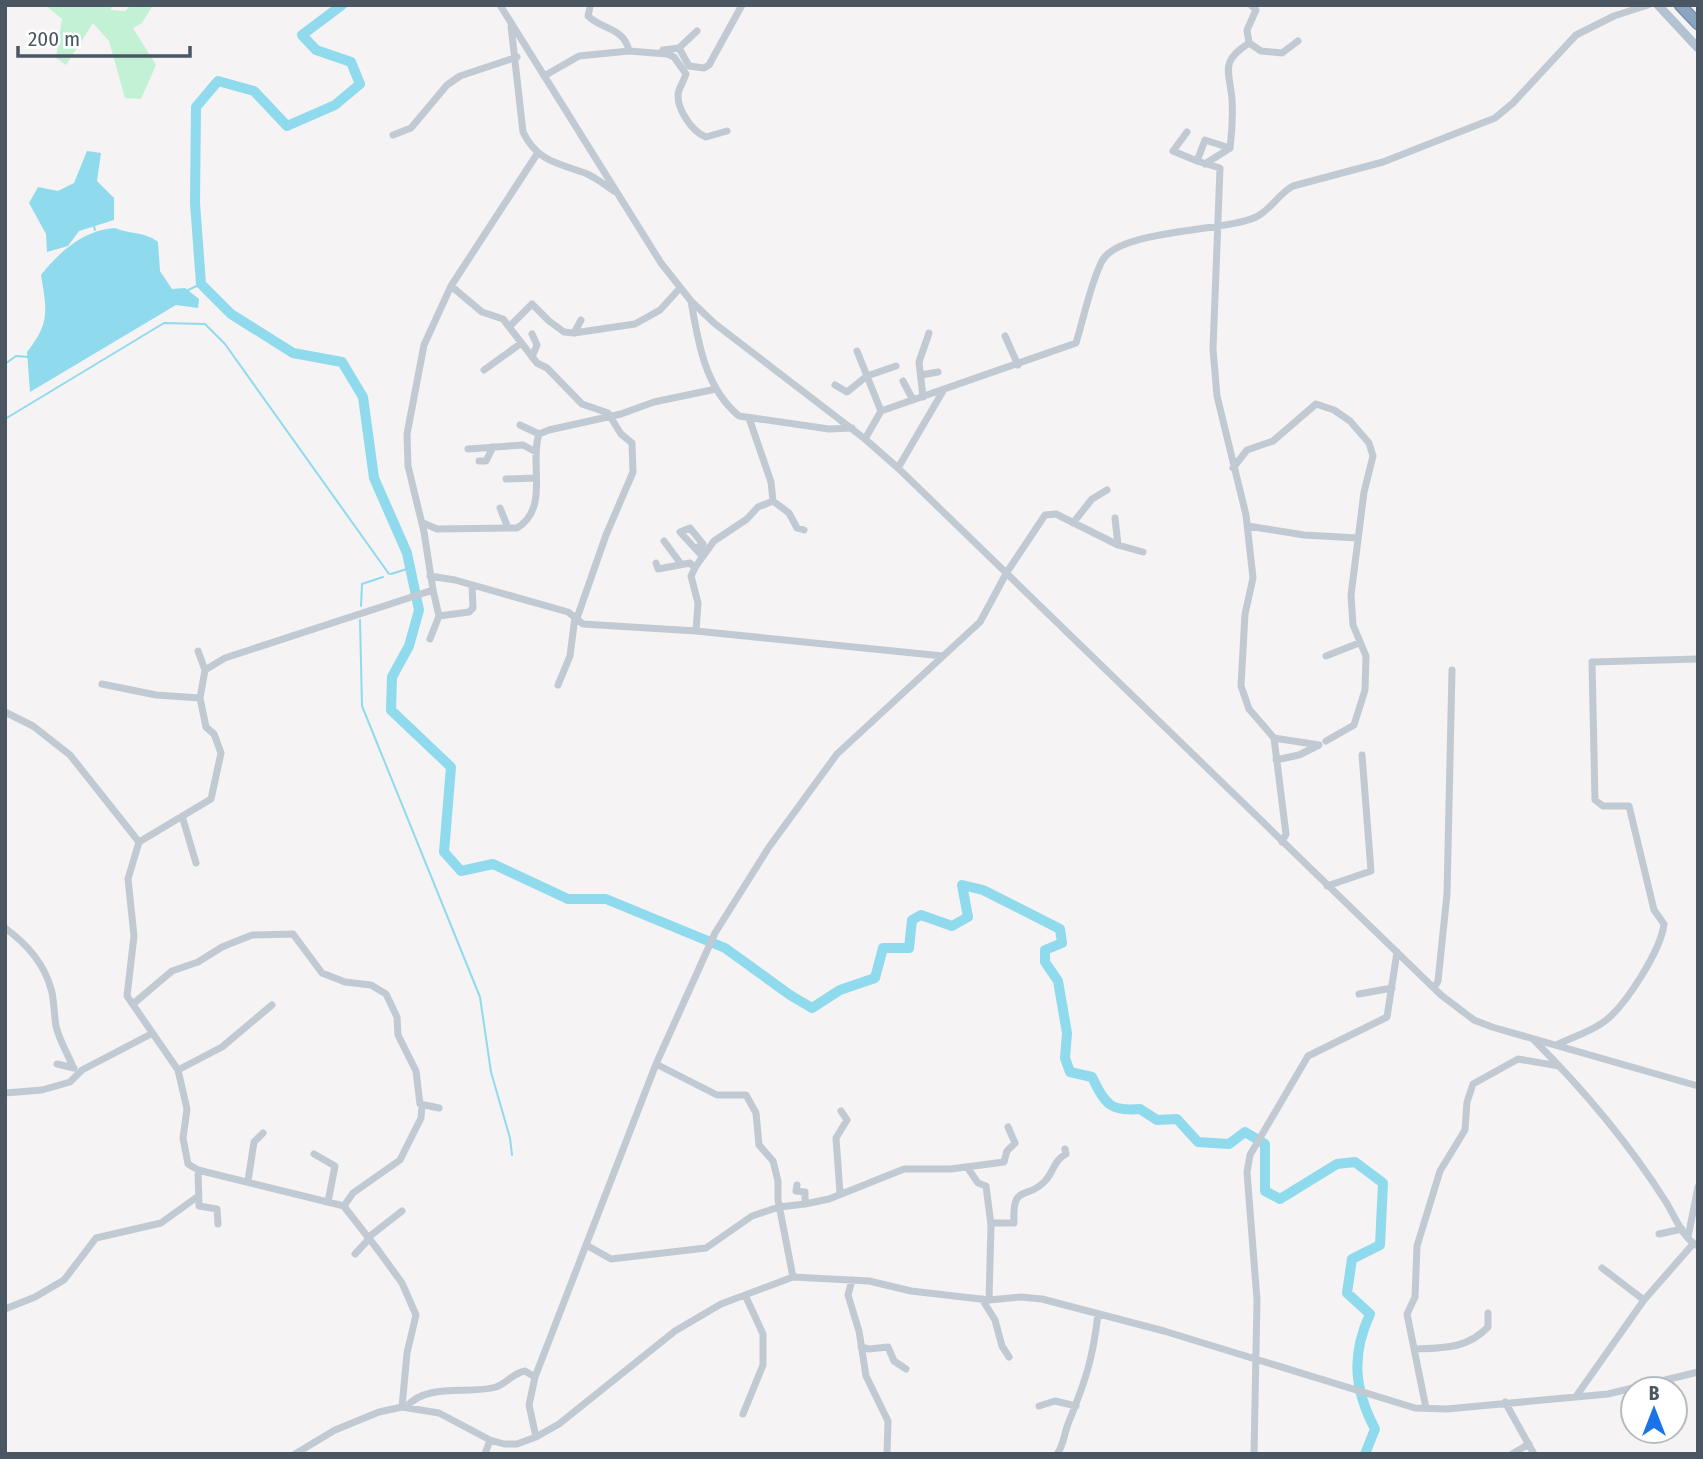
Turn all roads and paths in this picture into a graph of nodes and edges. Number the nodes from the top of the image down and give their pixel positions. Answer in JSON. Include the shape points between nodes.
{"nodes":[{"id":1,"x":500,"y":5,"type":"edge"},
{"id":2,"x":742,"y":5,"type":"edge"},
{"id":3,"x":1251,"y":5,"type":"edge"},
{"id":4,"x":1648,"y":5,"type":"edge"},
{"id":5,"x":1658,"y":5,"type":"edge"},
{"id":6,"x":1680,"y":5,"type":"edge"},
{"id":7,"x":590,"y":7,"type":"dead end"},
{"id":8,"x":511,"y":22,"type":"junction"},
{"id":9,"x":1698,"y":24,"type":"edge"},
{"id":10,"x":697,"y":31,"type":"dead end"},
{"id":11,"x":1298,"y":41,"type":"dead end"},
{"id":12,"x":1249,"y":43,"type":"junction"},
{"id":13,"x":679,"y":48,"type":"junction"},
{"id":14,"x":1698,"y":48,"type":"edge"},
{"id":15,"x":629,"y":51,"type":"junction"},
{"id":16,"x":642,"y":53,"type":"junction"},
{"id":17,"x":517,"y":57,"type":"junction"},
{"id":18,"x":544,"y":76,"type":"junction"},
{"id":19,"x":727,"y":131,"type":"dead end"},
{"id":20,"x":1187,"y":132,"type":"dead end"},
{"id":21,"x":393,"y":135,"type":"dead end"},
{"id":22,"x":1230,"y":148,"type":"junction"},
{"id":23,"x":537,"y":154,"type":"junction"},
{"id":24,"x":1201,"y":162,"type":"junction"},
{"id":25,"x":617,"y":193,"type":"junction"},
{"id":26,"x":1219,"y":225,"type":"junction"},
{"id":27,"x":451,"y":286,"type":"junction"},
{"id":28,"x":680,"y":288,"type":"junction"},
{"id":29,"x":691,"y":300,"type":"junction"},
{"id":30,"x":581,"y":320,"type":"dead end"},
{"id":31,"x":510,"y":326,"type":"junction"},
{"id":32,"x":574,"y":333,"type":"junction"},
{"id":33,"x":532,"y":334,"type":"dead end"},
{"id":34,"x":929,"y":334,"type":"dead end"},
{"id":35,"x":1006,"y":336,"type":"dead end"},
{"id":36,"x":520,"y":344,"type":"junction"},
{"id":37,"x":857,"y":351,"type":"dead end"},
{"id":38,"x":532,"y":357,"type":"junction"},
{"id":39,"x":1018,"y":365,"type":"junction"},
{"id":40,"x":896,"y":366,"type":"dead end"},
{"id":41,"x":484,"y":370,"type":"dead end"},
{"id":42,"x":938,"y":372,"type":"dead end"},
{"id":43,"x":921,"y":375,"type":"junction"},
{"id":44,"x":867,"y":376,"type":"junction"},
{"id":45,"x":904,"y":382,"type":"dead end"},
{"id":46,"x":835,"y":385,"type":"dead end"},
{"id":47,"x":716,"y":389,"type":"junction"},
{"id":48,"x":943,"y":391,"type":"junction"},
{"id":49,"x":923,"y":397,"type":"junction"},
{"id":50,"x":913,"y":400,"type":"junction"},
{"id":51,"x":881,"y":411,"type":"junction"},
{"id":52,"x":611,"y":417,"type":"junction"},
{"id":53,"x":749,"y":418,"type":"junction"},
{"id":54,"x":520,"y":425,"type":"dead end"},
{"id":55,"x":852,"y":428,"type":"junction"},
{"id":56,"x":539,"y":435,"type":"junction"},
{"id":57,"x":865,"y":439,"type":"junction"},
{"id":58,"x":493,"y":447,"type":"junction"},
{"id":59,"x":468,"y":449,"type":"dead end"},
{"id":60,"x":536,"y":452,"type":"junction"},
{"id":61,"x":479,"y":461,"type":"dead end"},
{"id":62,"x":898,"y":468,"type":"junction"},
{"id":63,"x":1233,"y":468,"type":"junction"},
{"id":64,"x":536,"y":478,"type":"junction"},
{"id":65,"x":506,"y":479,"type":"dead end"},
{"id":66,"x":1107,"y":490,"type":"dead end"},
{"id":67,"x":773,"y":501,"type":"junction"},
{"id":68,"x":500,"y":508,"type":"dead end"},
{"id":69,"x":1115,"y":518,"type":"dead end"},
{"id":70,"x":423,"y":523,"type":"junction"},
{"id":71,"x":1073,"y":523,"type":"junction"},
{"id":72,"x":1248,"y":526,"type":"junction"},
{"id":73,"x":508,"y":528,"type":"junction"},
{"id":74,"x":804,"y":530,"type":"dead end"},
{"id":75,"x":1358,"y":538,"type":"junction"},
{"id":76,"x":664,"y":541,"type":"dead end"},
{"id":77,"x":1118,"y":545,"type":"junction"},
{"id":78,"x":1143,"y":552,"type":"dead end"},
{"id":79,"x":656,"y":563,"type":"dead end"},
{"id":80,"x":681,"y":564,"type":"junction"},
{"id":81,"x":695,"y":568,"type":"junction"},
{"id":82,"x":1007,"y":572,"type":"junction"},
{"id":83,"x":430,"y":576,"type":"junction"},
{"id":84,"x":472,"y":585,"type":"junction"},
{"id":85,"x":432,"y":590,"type":"junction"},
{"id":86,"x":439,"y":616,"type":"junction"},
{"id":87,"x":576,"y":618,"type":"junction"},
{"id":88,"x":696,"y":631,"type":"junction"},
{"id":89,"x":430,"y":639,"type":"dead end"},
{"id":90,"x":1359,"y":643,"type":"junction"},
{"id":91,"x":198,"y":651,"type":"dead end"},
{"id":92,"x":943,"y":656,"type":"junction"},
{"id":93,"x":1326,"y":656,"type":"dead end"},
{"id":94,"x":1698,"y":659,"type":"edge"},
{"id":95,"x":205,"y":670,"type":"junction"},
{"id":96,"x":1452,"y":670,"type":"dead end"},
{"id":97,"x":103,"y":684,"type":"dead end"},
{"id":98,"x":558,"y":685,"type":"dead end"},
{"id":99,"x":200,"y":698,"type":"junction"},
{"id":100,"x":5,"y":712,"type":"edge"},
{"id":101,"x":9,"y":719,"type":"edge"},
{"id":102,"x":1320,"y":733,"type":"dead end"},
{"id":103,"x":1275,"y":738,"type":"junction"},
{"id":104,"x":1322,"y":743,"type":"junction"},
{"id":105,"x":1362,"y":755,"type":"dead end"},
{"id":106,"x":1276,"y":760,"type":"junction"},
{"id":107,"x":182,"y":816,"type":"junction"},
{"id":108,"x":139,"y":842,"type":"junction"},
{"id":109,"x":1282,"y":842,"type":"junction"},
{"id":110,"x":196,"y":863,"type":"dead end"},
{"id":111,"x":1327,"y":886,"type":"junction"},
{"id":112,"x":5,"y":928,"type":"edge"},
{"id":113,"x":1397,"y":952,"type":"junction"},
{"id":114,"x":1391,"y":988,"type":"junction"},
{"id":115,"x":1434,"y":988,"type":"junction"},
{"id":116,"x":1359,"y":994,"type":"dead end"},
{"id":117,"x":133,"y":1004,"type":"junction"},
{"id":118,"x":272,"y":1005,"type":"dead end"},
{"id":119,"x":151,"y":1034,"type":"junction"},
{"id":120,"x":1532,"y":1039,"type":"junction"},
{"id":121,"x":1556,"y":1045,"type":"junction"},
{"id":122,"x":656,"y":1064,"type":"junction"},
{"id":123,"x":57,"y":1065,"type":"dead end"},
{"id":124,"x":1559,"y":1066,"type":"junction"},
{"id":125,"x":76,"y":1070,"type":"junction"},
{"id":126,"x":178,"y":1070,"type":"junction"},
{"id":127,"x":1698,"y":1086,"type":"edge"},
{"id":128,"x":5,"y":1093,"type":"edge"},
{"id":129,"x":422,"y":1105,"type":"junction"},
{"id":130,"x":439,"y":1108,"type":"dead end"},
{"id":131,"x":841,"y":1111,"type":"dead end"},
{"id":132,"x":1008,"y":1127,"type":"dead end"},
{"id":133,"x":263,"y":1133,"type":"dead end"},
{"id":134,"x":1065,"y":1149,"type":"dead end"},
{"id":135,"x":314,"y":1154,"type":"dead end"},
{"id":136,"x":967,"y":1167,"type":"junction"},
{"id":137,"x":198,"y":1170,"type":"junction"},
{"id":138,"x":248,"y":1181,"type":"junction"},
{"id":139,"x":797,"y":1185,"type":"dead end"},
{"id":140,"x":1698,"y":1187,"type":"edge"},
{"id":141,"x":840,"y":1192,"type":"junction"},
{"id":142,"x":197,"y":1196,"type":"junction"},
{"id":143,"x":328,"y":1202,"type":"junction"},
{"id":144,"x":805,"y":1204,"type":"junction"},
{"id":145,"x":779,"y":1207,"type":"junction"},
{"id":146,"x":214,"y":1208,"type":"junction"},
{"id":147,"x":345,"y":1208,"type":"junction"},
{"id":148,"x":402,"y":1211,"type":"dead end"},
{"id":149,"x":207,"y":1216,"type":"dead end"},
{"id":150,"x":991,"y":1223,"type":"junction"},
{"id":151,"x":218,"y":1224,"type":"dead end"},
{"id":152,"x":1682,"y":1229,"type":"junction"},
{"id":153,"x":1659,"y":1234,"type":"dead end"},
{"id":154,"x":1693,"y":1242,"type":"edge"},
{"id":155,"x":588,"y":1246,"type":"junction"},
{"id":156,"x":355,"y":1254,"type":"dead end"},
{"id":157,"x":1602,"y":1268,"type":"dead end"},
{"id":158,"x":793,"y":1277,"type":"junction"},
{"id":159,"x":852,"y":1280,"type":"junction"},
{"id":160,"x":744,"y":1295,"type":"junction"},
{"id":161,"x":985,"y":1300,"type":"junction"},
{"id":162,"x":1644,"y":1300,"type":"junction"},
{"id":163,"x":5,"y":1309,"type":"edge"},
{"id":164,"x":1488,"y":1313,"type":"dead end"},
{"id":165,"x":1098,"y":1314,"type":"junction"},
{"id":166,"x":861,"y":1347,"type":"junction"},
{"id":167,"x":1414,"y":1349,"type":"junction"},
{"id":168,"x":1009,"y":1357,"type":"dead end"},
{"id":169,"x":1255,"y":1359,"type":"junction"},
{"id":170,"x":906,"y":1369,"type":"dead end"},
{"id":171,"x":1698,"y":1372,"type":"edge"},
{"id":172,"x":535,"y":1377,"type":"junction"},
{"id":173,"x":1577,"y":1395,"type":"junction"},
{"id":174,"x":1505,"y":1402,"type":"junction"},
{"id":175,"x":1039,"y":1406,"type":"dead end"},
{"id":176,"x":1076,"y":1406,"type":"junction"},
{"id":177,"x":404,"y":1407,"type":"junction"},
{"id":178,"x":1426,"y":1408,"type":"junction"},
{"id":179,"x":743,"y":1414,"type":"dead end"},
{"id":180,"x":536,"y":1437,"type":"junction"},
{"id":181,"x":490,"y":1440,"type":"junction"},
{"id":182,"x":1529,"y":1444,"type":"junction"},
{"id":183,"x":295,"y":1454,"type":"edge"},
{"id":184,"x":485,"y":1454,"type":"edge"},
{"id":185,"x":887,"y":1454,"type":"edge"},
{"id":186,"x":1057,"y":1454,"type":"edge"},
{"id":187,"x":1254,"y":1454,"type":"edge"},
{"id":188,"x":1512,"y":1454,"type":"edge"},
{"id":189,"x":1534,"y":1454,"type":"edge"}],
"edges":[{"from":1,"to":8,"type":"street"},
{"from":2,"to":13,"type":"street","via":[[709,65],[689,66]]},
{"from":3,"to":12,"type":"street","via":[[1256,10],[1247,30]]},
{"from":4,"to":26,"type":"street","via":[[1576,35],[1495,118],[1383,162],[1293,186],[1255,217]]},
{"from":5,"to":14,"type":"main road"},
{"from":6,"to":9,"type":"highway"},
{"from":7,"to":15,"type":"street","via":[[591,19],[622,36]]},
{"from":8,"to":17,"type":"street"},
{"from":8,"to":18,"type":"street"},
{"from":10,"to":13,"type":"street"},
{"from":11,"to":12,"type":"street","via":[[1282,53],[1261,51]]},
{"from":12,"to":22,"type":"street","via":[[1234,53],[1227,69],[1232,97]]},
{"from":13,"to":16,"type":"street"},
{"from":15,"to":16,"type":"street"},
{"from":15,"to":18,"type":"street","via":[[579,55]]},
{"from":16,"to":19,"type":"street","via":[[667,54],[680,64],[686,74],[678,100],[692,129],[706,137]]},
{"from":17,"to":21,"type":"street","via":[[460,76],[411,128]]},
{"from":17,"to":23,"type":"street","via":[[523,132]]},
{"from":18,"to":25,"type":"street"},
{"from":20,"to":24,"type":"street","via":[[1173,151]]},
{"from":22,"to":24,"type":"street"},
{"from":22,"to":24,"type":"street","via":[[1205,140]]},
{"from":23,"to":25,"type":"street","via":[[587,173]]},
{"from":23,"to":27,"type":"street"},
{"from":24,"to":26,"type":"street","via":[[1220,168]]},
{"from":25,"to":28,"type":"street"},
{"from":26,"to":39,"type":"street","via":[[1115,248],[1102,261],[1076,343]]},
{"from":26,"to":63,"type":"street","via":[[1213,349],[1217,396]]},
{"from":27,"to":31,"type":"street","via":[[482,312]]},
{"from":27,"to":70,"type":"street","via":[[424,345],[407,434],[408,466]]},
{"from":28,"to":29,"type":"street"},
{"from":28,"to":32,"type":"street","via":[[660,310],[635,324]]},
{"from":29,"to":47,"type":"street","via":[[699,348]]},
{"from":29,"to":55,"type":"street","via":[[714,323]]},
{"from":30,"to":32,"type":"street"},
{"from":31,"to":32,"type":"street","via":[[532,304],[564,332]]},
{"from":31,"to":36,"type":"street"},
{"from":33,"to":38,"type":"street","via":[[537,345]]},
{"from":34,"to":43,"type":"street","via":[[919,362]]},
{"from":35,"to":39,"type":"street"},
{"from":36,"to":38,"type":"street"},
{"from":36,"to":41,"type":"street"},
{"from":37,"to":44,"type":"street"},
{"from":38,"to":52,"type":"street","via":[[578,400]]},
{"from":39,"to":48,"type":"street"},
{"from":40,"to":44,"type":"street"},
{"from":42,"to":43,"type":"street"},
{"from":43,"to":49,"type":"street"},
{"from":44,"to":46,"type":"street","via":[[847,392]]},
{"from":44,"to":51,"type":"street"},
{"from":45,"to":50,"type":"street"},
{"from":47,"to":52,"type":"street","via":[[654,401]]},
{"from":47,"to":53,"type":"street","via":[[730,409]]},
{"from":48,"to":49,"type":"street"},
{"from":48,"to":62,"type":"street"},
{"from":49,"to":50,"type":"street"},
{"from":50,"to":51,"type":"street"},
{"from":51,"to":57,"type":"street"},
{"from":52,"to":56,"type":"street"},
{"from":52,"to":87,"type":"street","via":[[632,443],[634,467]]},
{"from":53,"to":55,"type":"street"},
{"from":53,"to":67,"type":"street"},
{"from":54,"to":56,"type":"street"},
{"from":55,"to":57,"type":"street"},
{"from":56,"to":60,"type":"street"},
{"from":57,"to":62,"type":"street"},
{"from":58,"to":59,"type":"street"},
{"from":58,"to":60,"type":"street","via":[[523,445]]},
{"from":58,"to":61,"type":"street","via":[[486,461]]},
{"from":60,"to":64,"type":"street"},
{"from":62,"to":82,"type":"street"},
{"from":63,"to":72,"type":"street"},
{"from":63,"to":75,"type":"street","via":[[1247,450],[1273,441],[1311,407],[1322,404],[1334,410],[1362,434],[1373,456]]},
{"from":64,"to":65,"type":"street"},
{"from":64,"to":73,"type":"street","via":[[536,502],[529,517],[517,528]]},
{"from":66,"to":71,"type":"street","via":[[1092,499]]},
{"from":67,"to":74,"type":"street"},
{"from":67,"to":81,"type":"street","via":[[758,507],[704,554]]},
{"from":68,"to":73,"type":"street"},
{"from":69,"to":77,"type":"street"},
{"from":70,"to":73,"type":"street","via":[[437,529]]},
{"from":70,"to":83,"type":"street"},
{"from":71,"to":77,"type":"street"},
{"from":71,"to":82,"type":"street","via":[[1056,514],[1045,515]]},
{"from":72,"to":75,"type":"street"},
{"from":72,"to":103,"type":"street","via":[[1253,578],[1245,614],[1241,686],[1249,709]]},
{"from":75,"to":90,"type":"street","via":[[1351,609]]},
{"from":76,"to":80,"type":"street"},
{"from":77,"to":78,"type":"street"},
{"from":79,"to":80,"type":"street","via":[[658,569]]},
{"from":80,"to":81,"type":"street"},
{"from":81,"to":88,"type":"street","via":[[691,576],[698,603]]},
{"from":82,"to":92,"type":"street","via":[[980,622]]},
{"from":82,"to":109,"type":"street"},
{"from":83,"to":84,"type":"street"},
{"from":83,"to":85,"type":"street"},
{"from":84,"to":86,"type":"street","via":[[473,608],[469,612]]},
{"from":84,"to":87,"type":"street"},
{"from":85,"to":86,"type":"street"},
{"from":85,"to":95,"type":"street","via":[[225,658]]},
{"from":86,"to":89,"type":"street"},
{"from":87,"to":88,"type":"street","via":[[583,624]]},
{"from":87,"to":98,"type":"street","via":[[570,656]]},
{"from":88,"to":92,"type":"street"},
{"from":90,"to":93,"type":"street"},
{"from":90,"to":104,"type":"street","via":[[1366,656],[1366,675],[1354,725]]},
{"from":91,"to":95,"type":"street"},
{"from":92,"to":122,"type":"street","via":[[838,754],[769,847],[706,950]]},
{"from":94,"to":121,"type":"street","via":[[1592,663],[1595,800],[1604,806],[1629,806],[1654,910],[1664,924],[1655,950],[1622,1004],[1597,1027]]},
{"from":95,"to":99,"type":"street"},
{"from":96,"to":115,"type":"street","via":[[1447,894]]},
{"from":97,"to":99,"type":"street"},
{"from":99,"to":107,"type":"street","via":[[206,726],[221,752],[211,799]]},
{"from":100,"to":101,"type":"street"},
{"from":101,"to":108,"type":"street","via":[[33,726],[70,755]]},
{"from":102,"to":104,"type":"street"},
{"from":103,"to":104,"type":"street"},
{"from":103,"to":106,"type":"street"},
{"from":104,"to":106,"type":"street"},
{"from":105,"to":111,"type":"street","via":[[1371,871]]},
{"from":106,"to":109,"type":"street","via":[[1286,834]]},
{"from":107,"to":108,"type":"street"},
{"from":107,"to":110,"type":"street"},
{"from":108,"to":117,"type":"street","via":[[128,884],[134,936],[127,996]]},
{"from":109,"to":111,"type":"street"},
{"from":111,"to":113,"type":"street"},
{"from":112,"to":125,"type":"street","via":[[44,969],[52,990],[56,1026]]},
{"from":113,"to":114,"type":"street"},
{"from":113,"to":115,"type":"street"},
{"from":114,"to":116,"type":"street"},
{"from":114,"to":169,"type":"street","via":[[1387,1017],[1308,1056],[1255,1145],[1247,1172],[1256,1276]]},
{"from":115,"to":120,"type":"street","via":[[1474,1020]]},
{"from":117,"to":119,"type":"street"},
{"from":117,"to":129,"type":"street","via":[[172,971],[222,947],[252,935],[293,934],[322,973],[371,985],[386,994],[397,1017],[398,1035],[416,1071],[417,1098]]},
{"from":118,"to":126,"type":"street","via":[[222,1047]]},
{"from":119,"to":125,"type":"street"},
{"from":119,"to":126,"type":"street"},
{"from":120,"to":121,"type":"street"},
{"from":120,"to":124,"type":"street"},
{"from":121,"to":127,"type":"street"},
{"from":122,"to":145,"type":"street","via":[[717,1095],[746,1095],[756,1113],[759,1145],[773,1161]]},
{"from":122,"to":155,"type":"street"},
{"from":123,"to":125,"type":"street"},
{"from":124,"to":152,"type":"street","via":[[1609,1122]]},
{"from":124,"to":167,"type":"street","via":[[1518,1059],[1473,1084],[1465,1130],[1440,1171],[1417,1246],[1416,1290],[1407,1314]]},
{"from":125,"to":128,"type":"street","via":[[70,1082]]},
{"from":126,"to":137,"type":"street","via":[[187,1109],[184,1153],[188,1164]]},
{"from":129,"to":130,"type":"street"},
{"from":129,"to":147,"type":"street","via":[[421,1118],[400,1160],[361,1186]]},
{"from":131,"to":141,"type":"street","via":[[847,1120],[836,1138]]},
{"from":132,"to":136,"type":"street","via":[[1015,1143],[1004,1162]]},
{"from":133,"to":138,"type":"street","via":[[254,1142]]},
{"from":134,"to":150,"type":"street","via":[[1046,1181],[1018,1196],[1013,1205],[1014,1223]]},
{"from":135,"to":143,"type":"street","via":[[335,1166]]},
{"from":136,"to":141,"type":"street","via":[[904,1168]]},
{"from":136,"to":150,"type":"street","via":[[978,1183],[986,1186]]},
{"from":137,"to":138,"type":"street"},
{"from":137,"to":142,"type":"street"},
{"from":138,"to":143,"type":"street"},
{"from":139,"to":144,"type":"street","via":[[796,1191],[805,1192]]},
{"from":140,"to":154,"type":"street"},
{"from":141,"to":144,"type":"street"},
{"from":142,"to":146,"type":"street","via":[[200,1208]]},
{"from":142,"to":163,"type":"street","via":[[161,1223],[96,1238],[64,1280]]},
{"from":143,"to":147,"type":"street"},
{"from":144,"to":145,"type":"street"},
{"from":145,"to":155,"type":"street","via":[[743,1220],[706,1248],[611,1259]]},
{"from":145,"to":158,"type":"street"},
{"from":146,"to":149,"type":"street"},
{"from":146,"to":151,"type":"street"},
{"from":147,"to":177,"type":"street","bridge":true,"via":[[402,1283],[416,1315],[407,1353]]},
{"from":148,"to":156,"type":"street"},
{"from":150,"to":161,"type":"street"},
{"from":152,"to":153,"type":"street"},
{"from":152,"to":154,"type":"street"},
{"from":154,"to":162,"type":"street"},
{"from":155,"to":172,"type":"street"},
{"from":157,"to":162,"type":"street"},
{"from":158,"to":159,"type":"street"},
{"from":158,"to":160,"type":"street"},
{"from":159,"to":161,"type":"street"},
{"from":159,"to":166,"type":"street","via":[[848,1295]]},
{"from":160,"to":179,"type":"street","via":[[762,1334],[763,1365]]},
{"from":160,"to":180,"type":"street","via":[[675,1331],[559,1424]]},
{"from":161,"to":165,"type":"street","via":[[1042,1299]]},
{"from":161,"to":168,"type":"street"},
{"from":162,"to":173,"type":"street"},
{"from":164,"to":167,"type":"street","via":[[1488,1327],[1457,1348]]},
{"from":165,"to":169,"type":"street"},
{"from":165,"to":176,"type":"street","via":[[1085,1388]]},
{"from":166,"to":170,"type":"street","via":[[888,1347],[894,1361]]},
{"from":166,"to":185,"type":"street","via":[[866,1376],[888,1421]]},
{"from":167,"to":178,"type":"street"},
{"from":169,"to":178,"type":"street"},
{"from":169,"to":187,"type":"street"},
{"from":171,"to":173,"type":"street","via":[[1608,1394]]},
{"from":172,"to":177,"type":"street","via":[[517,1372],[496,1387],[456,1388]]},
{"from":172,"to":180,"type":"street","via":[[529,1405]]},
{"from":173,"to":174,"type":"street"},
{"from":174,"to":178,"type":"street"},
{"from":174,"to":182,"type":"street"},
{"from":175,"to":176,"type":"street","via":[[1055,1401]]},
{"from":176,"to":186,"type":"street"},
{"from":177,"to":181,"type":"street","via":[[439,1413]]},
{"from":177,"to":183,"type":"street","via":[[335,1430]]},
{"from":180,"to":181,"type":"street","via":[[517,1444]]},
{"from":181,"to":184,"type":"street"},
{"from":182,"to":188,"type":"street"},
{"from":182,"to":189,"type":"street"}]}
